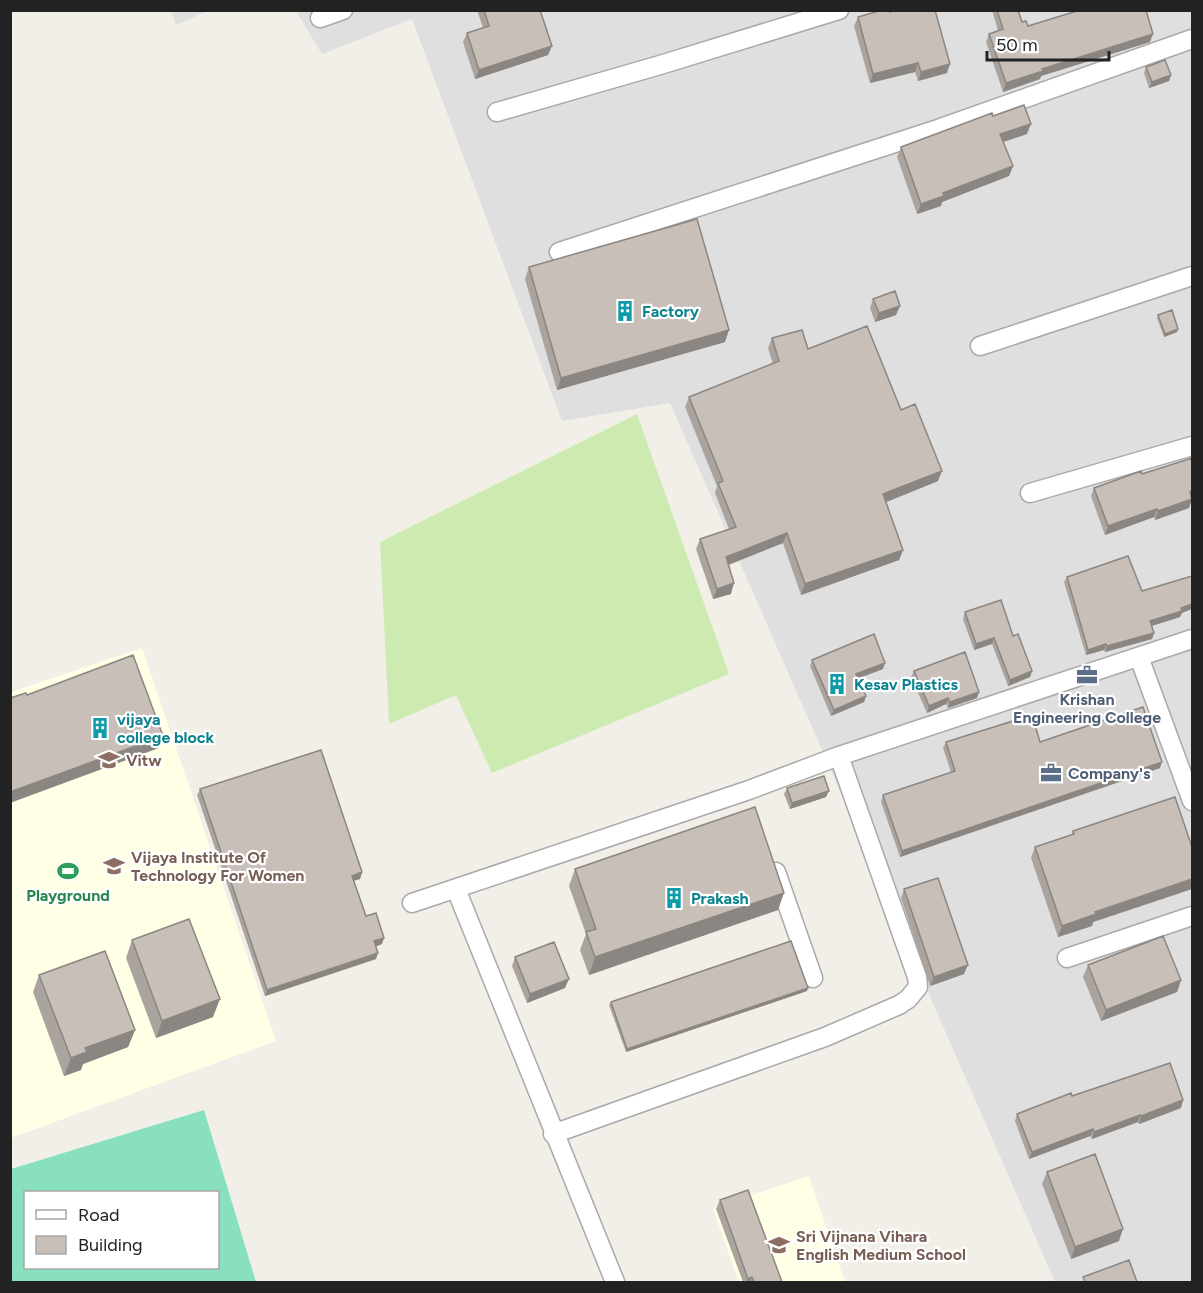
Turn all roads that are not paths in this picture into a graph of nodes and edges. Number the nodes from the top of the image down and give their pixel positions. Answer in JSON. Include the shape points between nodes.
{"nodes":[{"id":1,"x":343,"y":10,"type":"edge"},
{"id":2,"x":839,"y":10,"type":"edge"},
{"id":3,"x":320,"y":18,"type":"dead end"},
{"id":4,"x":1192,"y":39,"type":"edge"},
{"id":5,"x":497,"y":112,"type":"dead end"},
{"id":6,"x":559,"y":252,"type":"dead end"},
{"id":7,"x":1192,"y":276,"type":"edge"},
{"id":8,"x":980,"y":346,"type":"dead end"},
{"id":9,"x":1192,"y":446,"type":"edge"},
{"id":10,"x":1030,"y":493,"type":"dead end"},
{"id":11,"x":1192,"y":639,"type":"edge"},
{"id":12,"x":1139,"y":657,"type":"junction"},
{"id":13,"x":839,"y":756,"type":"junction"},
{"id":14,"x":1192,"y":801,"type":"edge"},
{"id":15,"x":771,"y":856,"type":"edge"},
{"id":16,"x":456,"y":889,"type":"junction"},
{"id":17,"x":412,"y":903,"type":"dead end"},
{"id":18,"x":1192,"y":916,"type":"edge"},
{"id":19,"x":1067,"y":958,"type":"dead end"},
{"id":20,"x":813,"y":978,"type":"dead end"},
{"id":21,"x":554,"y":1134,"type":"junction"},
{"id":22,"x":615,"y":1282,"type":"edge"}],
"edges":[{"from":1,"to":3,"type":"street"},
{"from":2,"to":5,"type":"street"},
{"from":4,"to":6,"type":"street","via":[[938,129]]},
{"from":7,"to":8,"type":"street"},
{"from":9,"to":10,"type":"street"},
{"from":11,"to":12,"type":"street"},
{"from":12,"to":13,"type":"street"},
{"from":12,"to":14,"type":"street"},
{"from":13,"to":16,"type":"street","via":[[750,796]]},
{"from":13,"to":21,"type":"street","via":[[918,987],[899,1005],[825,1037]]},
{"from":15,"to":20,"type":"street"},
{"from":16,"to":17,"type":"street"},
{"from":16,"to":21,"type":"street"},
{"from":18,"to":19,"type":"street"},
{"from":21,"to":22,"type":"street"}]}
